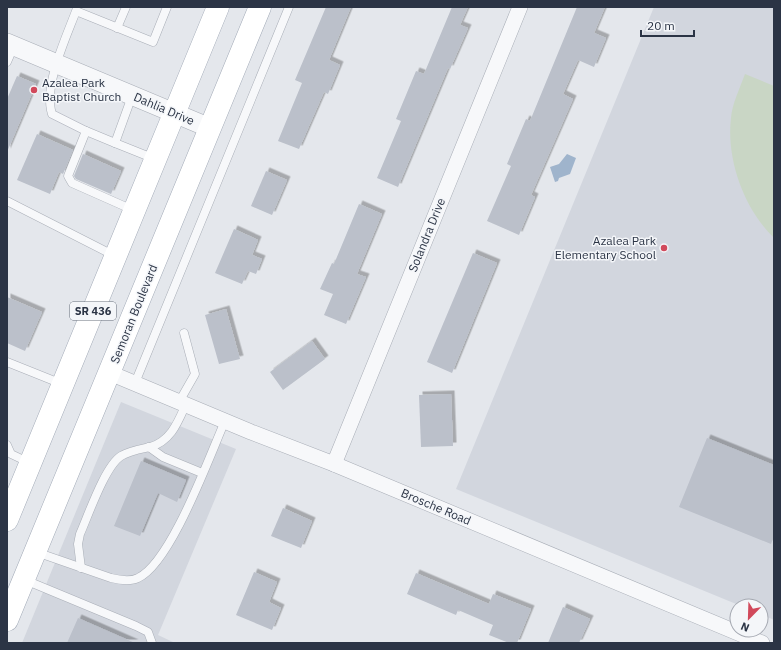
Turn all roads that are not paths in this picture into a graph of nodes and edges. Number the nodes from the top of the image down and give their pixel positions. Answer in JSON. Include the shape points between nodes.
{"nodes":[{"id":1,"x":126,"y":7,"type":"edge"},
{"id":2,"x":167,"y":7,"type":"edge"},
{"id":3,"x":218,"y":7,"type":"edge"},
{"id":4,"x":260,"y":7,"type":"edge"},
{"id":5,"x":289,"y":7,"type":"edge"},
{"id":6,"x":520,"y":7,"type":"edge"},
{"id":7,"x":117,"y":28,"type":"junction"},
{"id":8,"x":9,"y":50,"type":"edge"},
{"id":9,"x":56,"y":64,"type":"junction"},
{"id":10,"x":132,"y":96,"type":"junction"},
{"id":11,"x":174,"y":114,"type":"junction"},
{"id":12,"x":210,"y":128,"type":"junction"},
{"id":13,"x":86,"y":131,"type":"junction"},
{"id":14,"x":115,"y":143,"type":"junction"},
{"id":15,"x":155,"y":159,"type":"junction"},
{"id":16,"x":7,"y":201,"type":"edge"},
{"id":17,"x":134,"y":210,"type":"junction"},
{"id":18,"x":116,"y":256,"type":"junction"},
{"id":19,"x":184,"y":333,"type":"dead end"},
{"id":20,"x":7,"y":362,"type":"edge"},
{"id":21,"x":110,"y":373,"type":"junction"},
{"id":22,"x":135,"y":383,"type":"junction"},
{"id":23,"x":63,"y":384,"type":"junction"},
{"id":24,"x":183,"y":403,"type":"junction"},
{"id":25,"x":225,"y":421,"type":"junction"},
{"id":26,"x":7,"y":445,"type":"edge"},
{"id":27,"x":149,"y":447,"type":"junction"},
{"id":28,"x":30,"y":463,"type":"junction"},
{"id":29,"x":334,"y":464,"type":"junction"},
{"id":30,"x":202,"y":473,"type":"junction"},
{"id":31,"x":7,"y":520,"type":"edge"},
{"id":32,"x":35,"y":552,"type":"junction"},
{"id":33,"x":81,"y":568,"type":"junction"},
{"id":34,"x":24,"y":580,"type":"junction"},
{"id":35,"x":7,"y":620,"type":"edge"},
{"id":36,"x":152,"y":643,"type":"edge"},
{"id":37,"x":762,"y":643,"type":"edge"}],
"edges":[{"from":1,"to":7,"type":"lane"},
{"from":2,"to":7,"type":"lane","via":[[152,42]]},
{"from":3,"to":11,"type":"main road","number":"SR 436"},
{"from":4,"to":12,"type":"main road","name":"Semoran Boulevard","number":"SR 436"},
{"from":5,"to":22,"type":"lane"},
{"from":6,"to":29,"type":"street","name":"Solandra Drive"},
{"from":7,"to":9,"type":"lane","via":[[76,11]]},
{"from":8,"to":9,"type":"street","name":"Dahlia Drive"},
{"from":9,"to":10,"type":"street","name":"Dahlia Drive"},
{"from":9,"to":13,"type":"lane","via":[[49,104],[52,114]]},
{"from":10,"to":11,"type":"street","name":"Dahlia Drive"},
{"from":10,"to":14,"type":"lane"},
{"from":11,"to":12,"type":"street","name":"Dahlia Drive"},
{"from":11,"to":15,"type":"main road","number":"SR 436"},
{"from":12,"to":21,"type":"main road","name":"Semoran Boulevard","number":"SR 436"},
{"from":13,"to":14,"type":"lane"},
{"from":13,"to":17,"type":"lane","via":[[68,176],[72,183]]},
{"from":14,"to":15,"type":"lane"},
{"from":15,"to":17,"type":"main road","number":"SR 436"},
{"from":16,"to":18,"type":"lane"},
{"from":17,"to":18,"type":"main road","number":"SR 436"},
{"from":18,"to":23,"type":"main road","number":"SR 436"},
{"from":19,"to":24,"type":"lane","via":[[195,374]]},
{"from":20,"to":23,"type":"lane"},
{"from":21,"to":22,"type":"street","name":"Brosche Road"},
{"from":21,"to":32,"type":"main road","name":"Semoran Boulevard","number":"SR 436"},
{"from":22,"to":24,"type":"street","name":"Brosche Road"},
{"from":23,"to":28,"type":"main road","number":"SR 436"},
{"from":24,"to":25,"type":"street","name":"Brosche Road"},
{"from":24,"to":27,"type":"lane","via":[[173,431],[167,438]]},
{"from":25,"to":29,"type":"street","name":"Brosche Road"},
{"from":25,"to":30,"type":"lane"},
{"from":26,"to":28,"type":"lane","via":[[11,454]]},
{"from":27,"to":30,"type":"lane","via":[[164,457]]},
{"from":27,"to":33,"type":"lane","via":[[121,456],[109,470],[80,534],[78,544]]},
{"from":28,"to":31,"type":"main road","number":"SR 436"},
{"from":29,"to":37,"type":"street","name":"Brosche Road"},
{"from":30,"to":33,"type":"lane","via":[[171,542],[153,567],[138,578],[121,581]]},
{"from":32,"to":33,"type":"lane"},
{"from":32,"to":34,"type":"main road","name":"Semoran Boulevard","number":"SR 436"},
{"from":34,"to":35,"type":"main road","name":"Semoran Boulevard","number":"SR 436"},
{"from":34,"to":36,"type":"lane","via":[[136,626],[148,632]]}]}
